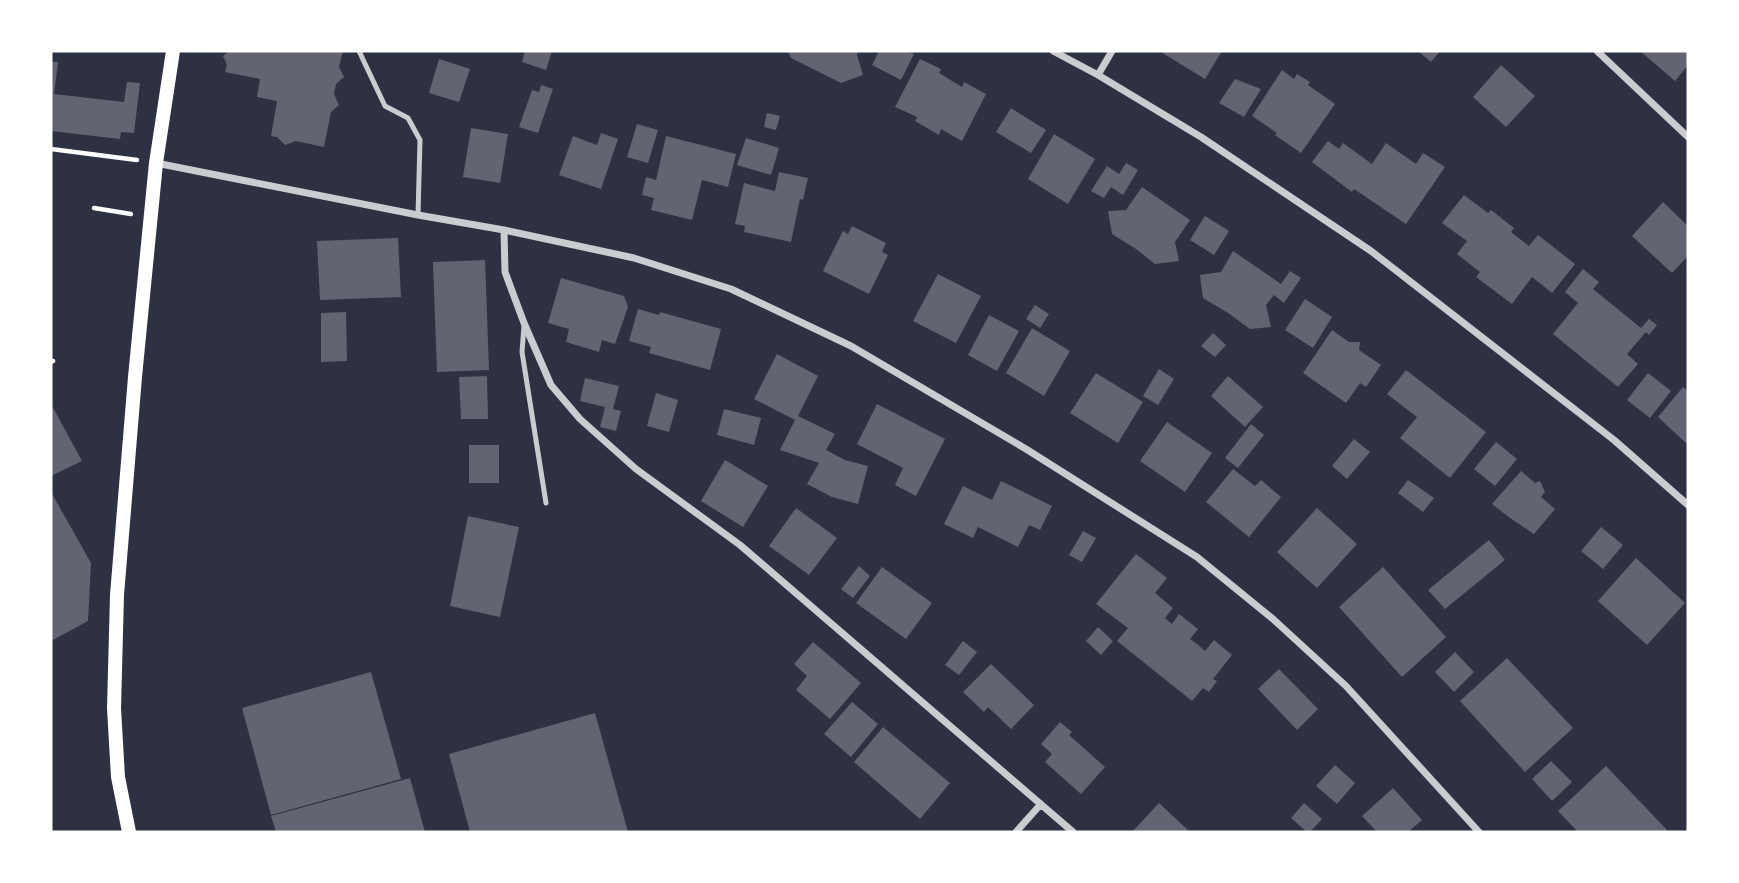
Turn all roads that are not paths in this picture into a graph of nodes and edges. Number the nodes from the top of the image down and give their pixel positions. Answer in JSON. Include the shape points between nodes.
{"nodes":[{"id":1,"x":173,"y":51,"type":"edge"},
{"id":2,"x":359,"y":51,"type":"edge"},
{"id":3,"x":1054,"y":51,"type":"edge"},
{"id":4,"x":1112,"y":51,"type":"edge"},
{"id":5,"x":1597,"y":51,"type":"edge"},
{"id":6,"x":1098,"y":75,"type":"junction"},
{"id":7,"x":1688,"y":137,"type":"edge"},
{"id":8,"x":156,"y":163,"type":"junction"},
{"id":9,"x":418,"y":215,"type":"junction"},
{"id":10,"x":503,"y":230,"type":"junction"},
{"id":11,"x":524,"y":323,"type":"junction"},
{"id":12,"x":546,"y":503,"type":"dead end"},
{"id":13,"x":1688,"y":505,"type":"edge"},
{"id":14,"x":1041,"y":804,"type":"junction"},
{"id":15,"x":130,"y":832,"type":"edge"},
{"id":16,"x":1016,"y":832,"type":"edge"},
{"id":17,"x":1073,"y":832,"type":"edge"},
{"id":18,"x":1479,"y":832,"type":"edge"}],
"edges":[{"from":1,"to":8,"type":"main road"},
{"from":2,"to":9,"type":"lane","via":[[385,106],[408,118],[420,140]]},
{"from":3,"to":6,"type":"street"},
{"from":4,"to":6,"type":"street"},
{"from":5,"to":7,"type":"street"},
{"from":6,"to":13,"type":"street","via":[[1201,137],[1371,251],[1615,440]]},
{"from":8,"to":9,"type":"street"},
{"from":8,"to":15,"type":"main road","via":[[117,595],[114,708],[118,777]]},
{"from":9,"to":10,"type":"street"},
{"from":10,"to":11,"type":"street","via":[[505,272]]},
{"from":10,"to":18,"type":"street","via":[[634,257],[731,289],[851,346],[1026,449],[1197,557],[1273,619],[1346,686]]},
{"from":11,"to":12,"type":"lane","via":[[522,352]]},
{"from":11,"to":14,"type":"street","via":[[551,385],[580,419],[636,469],[740,545]]},
{"from":14,"to":16,"type":"street"},
{"from":14,"to":17,"type":"street"}]}
